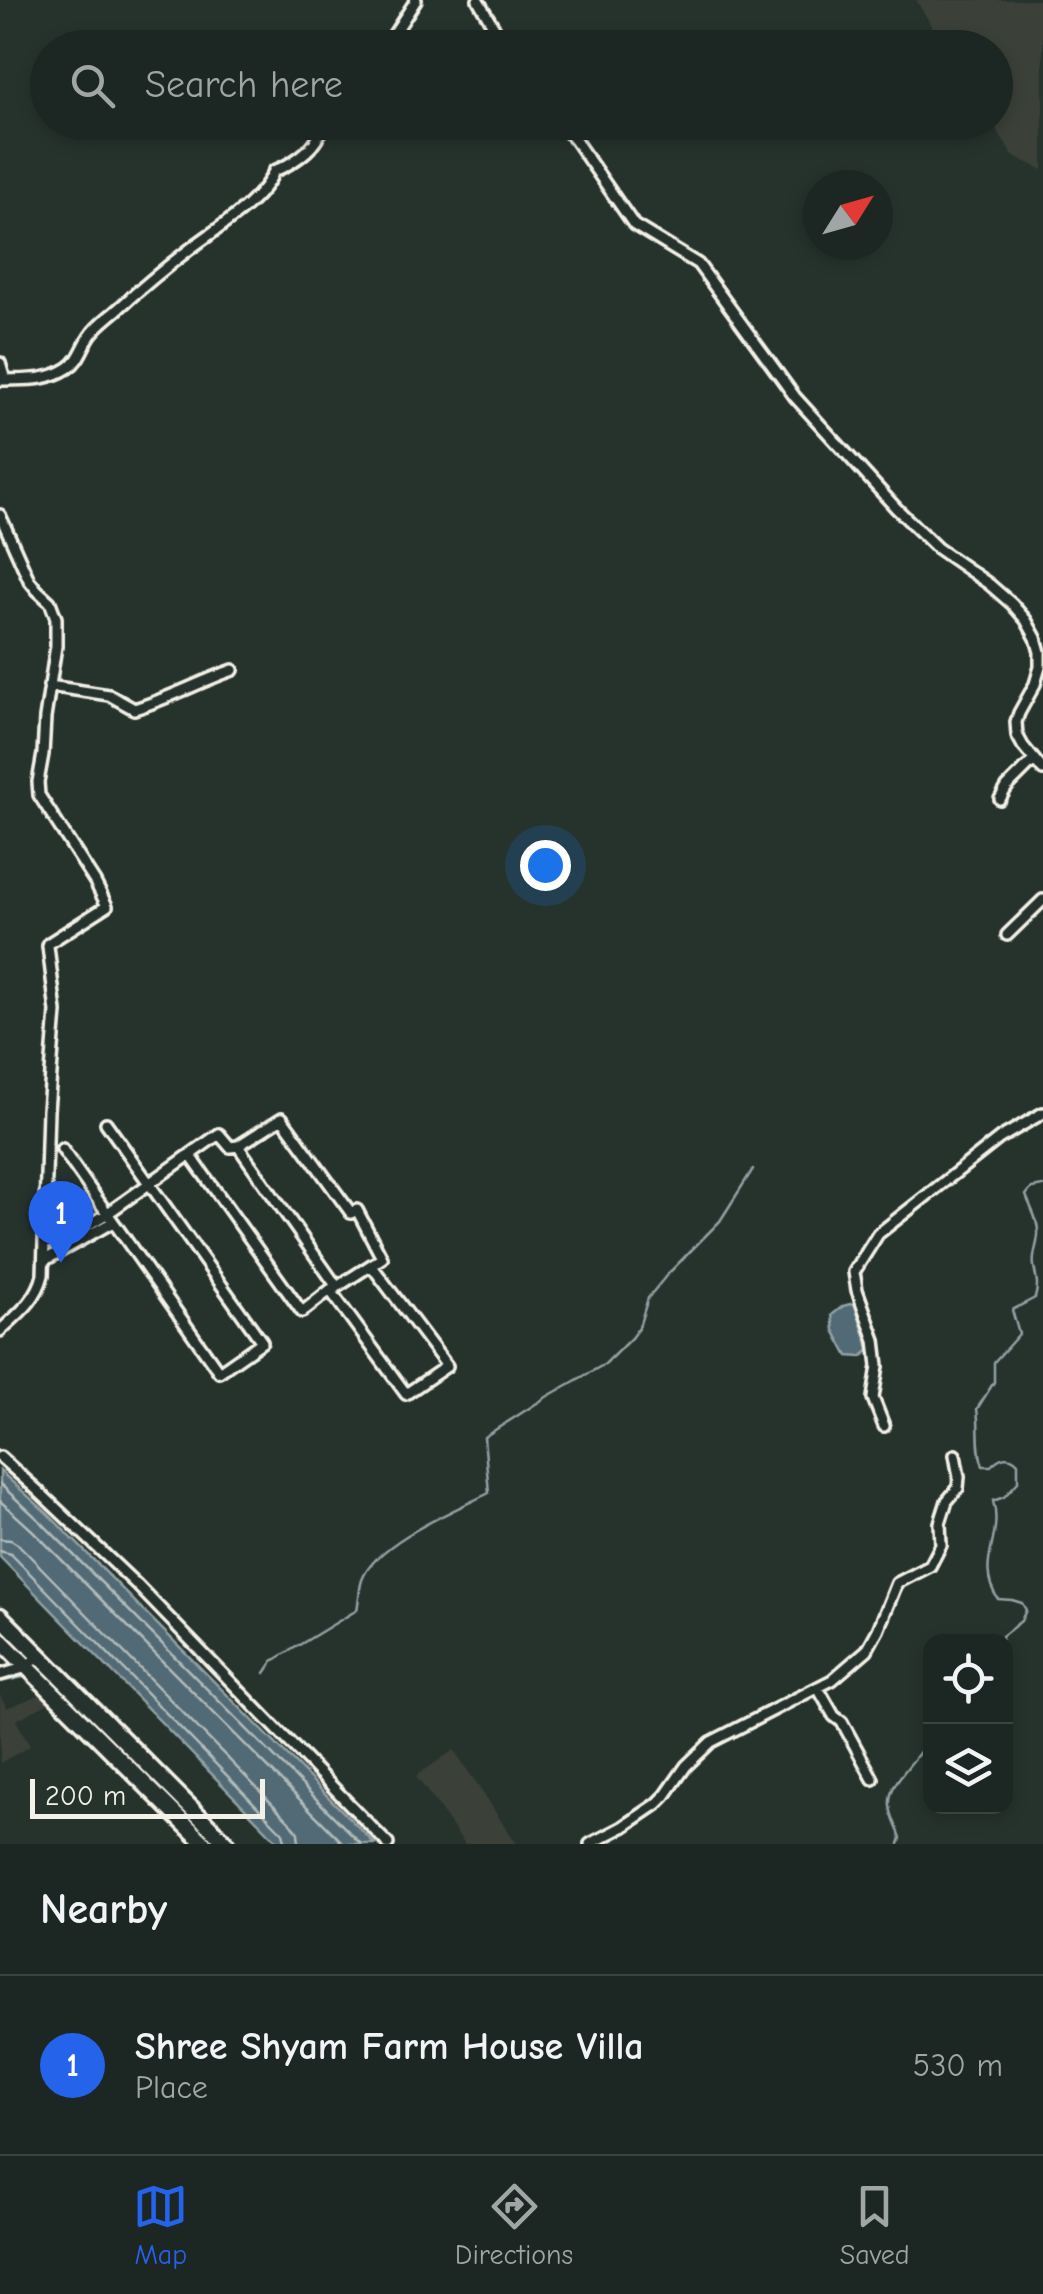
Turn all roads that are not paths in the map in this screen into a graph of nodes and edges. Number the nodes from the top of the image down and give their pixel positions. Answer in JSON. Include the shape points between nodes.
{"nodes":[{"id":1,"x":416,"y":0,"type":"edge"},
{"id":2,"x":478,"y":0,"type":"edge"},
{"id":3,"x":397,"y":30,"type":"edge"},
{"id":4,"x":496,"y":30,"type":"edge"},
{"id":5,"x":317,"y":140,"type":"edge"},
{"id":6,"x":574,"y":140,"type":"edge"},
{"id":7,"x":0,"y":363,"type":"edge"},
{"id":8,"x":2,"y":380,"type":"edge"},
{"id":9,"x":0,"y":515,"type":"edge"},
{"id":10,"x":233,"y":670,"type":"dead end"},
{"id":11,"x":49,"y":686,"type":"junction"},
{"id":12,"x":1034,"y":760,"type":"junction"},
{"id":13,"x":1043,"y":770,"type":"edge"},
{"id":14,"x":1000,"y":799,"type":"dead end"},
{"id":15,"x":1043,"y":900,"type":"edge"},
{"id":16,"x":1008,"y":935,"type":"dead end"},
{"id":17,"x":1043,"y":1113,"type":"edge"},
{"id":18,"x":106,"y":1123,"type":"dead end"},
{"id":19,"x":238,"y":1146,"type":"junction"},
{"id":20,"x":62,"y":1149,"type":"dead end"},
{"id":21,"x":190,"y":1155,"type":"junction"},
{"id":22,"x":149,"y":1184,"type":"junction"},
{"id":23,"x":110,"y":1218,"type":"junction"},
{"id":24,"x":45,"y":1243,"type":"junction"},
{"id":25,"x":45,"y":1260,"type":"junction"},
{"id":26,"x":371,"y":1265,"type":"junction"},
{"id":27,"x":334,"y":1288,"type":"junction"},
{"id":28,"x":0,"y":1331,"type":"edge"},
{"id":29,"x":884,"y":1426,"type":"dead end"},
{"id":30,"x":955,"y":1455,"type":"dead end"},
{"id":31,"x":0,"y":1457,"type":"edge"},
{"id":32,"x":0,"y":1616,"type":"edge"},
{"id":33,"x":0,"y":1640,"type":"edge"},
{"id":34,"x":40,"y":1655,"type":"junction"},
{"id":35,"x":27,"y":1668,"type":"junction"},
{"id":36,"x":0,"y":1675,"type":"edge"},
{"id":37,"x":818,"y":1688,"type":"junction"},
{"id":38,"x":874,"y":1779,"type":"dead end"},
{"id":39,"x":205,"y":1844,"type":"edge"},
{"id":40,"x":227,"y":1844,"type":"edge"},
{"id":41,"x":388,"y":1844,"type":"edge"},
{"id":42,"x":590,"y":1844,"type":"edge"}],
"edges":[{"from":1,"to":3,"type":"street"},
{"from":2,"to":4,"type":"street"},
{"from":5,"to":8,"type":"street","via":[[274,171],[240,212],[144,285],[91,334],[76,362],[46,378]]},
{"from":6,"to":12,"type":"street","via":[[634,225],[698,264],[795,397],[917,530],[1012,604],[1040,652],[1016,722],[1016,734]]},
{"from":7,"to":8,"type":"street"},
{"from":9,"to":11,"type":"street","via":[[30,580],[56,614]]},
{"from":10,"to":11,"type":"street","via":[[134,710],[108,695]]},
{"from":11,"to":24,"type":"street","via":[[38,789],[106,906],[48,946],[56,1012]]},
{"from":12,"to":13,"type":"street"},
{"from":12,"to":14,"type":"street"},
{"from":15,"to":16,"type":"street"},
{"from":17,"to":29,"type":"street","via":[[1000,1138],[878,1234],[854,1272],[874,1340],[873,1398]]},
{"from":18,"to":22,"type":"street"},
{"from":19,"to":21,"type":"street","via":[[219,1134]]},
{"from":19,"to":26,"type":"street","via":[[282,1118],[351,1213],[357,1210],[382,1258]]},
{"from":19,"to":27,"type":"street"},
{"from":20,"to":23,"type":"street"},
{"from":21,"to":22,"type":"street"},
{"from":21,"to":27,"type":"street","via":[[302,1312]]},
{"from":22,"to":23,"type":"street"},
{"from":22,"to":23,"type":"street","via":[[262,1342],[219,1372]]},
{"from":23,"to":24,"type":"street"},
{"from":23,"to":25,"type":"street"},
{"from":24,"to":25,"type":"street"},
{"from":25,"to":28,"type":"street","via":[[39,1290]]},
{"from":26,"to":27,"type":"street"},
{"from":26,"to":27,"type":"street","via":[[447,1366],[406,1394]]},
{"from":30,"to":37,"type":"street","via":[[958,1488],[947,1501],[941,1545],[930,1566],[897,1583],[867,1650]]},
{"from":31,"to":41,"type":"street","via":[[136,1585]]},
{"from":32,"to":34,"type":"highway"},
{"from":33,"to":35,"type":"highway"},
{"from":34,"to":35,"type":"street"},
{"from":34,"to":40,"type":"highway"},
{"from":35,"to":36,"type":"street"},
{"from":35,"to":39,"type":"highway"},
{"from":37,"to":38,"type":"street"},
{"from":37,"to":42,"type":"street","via":[[710,1742],[666,1796]]}]}
